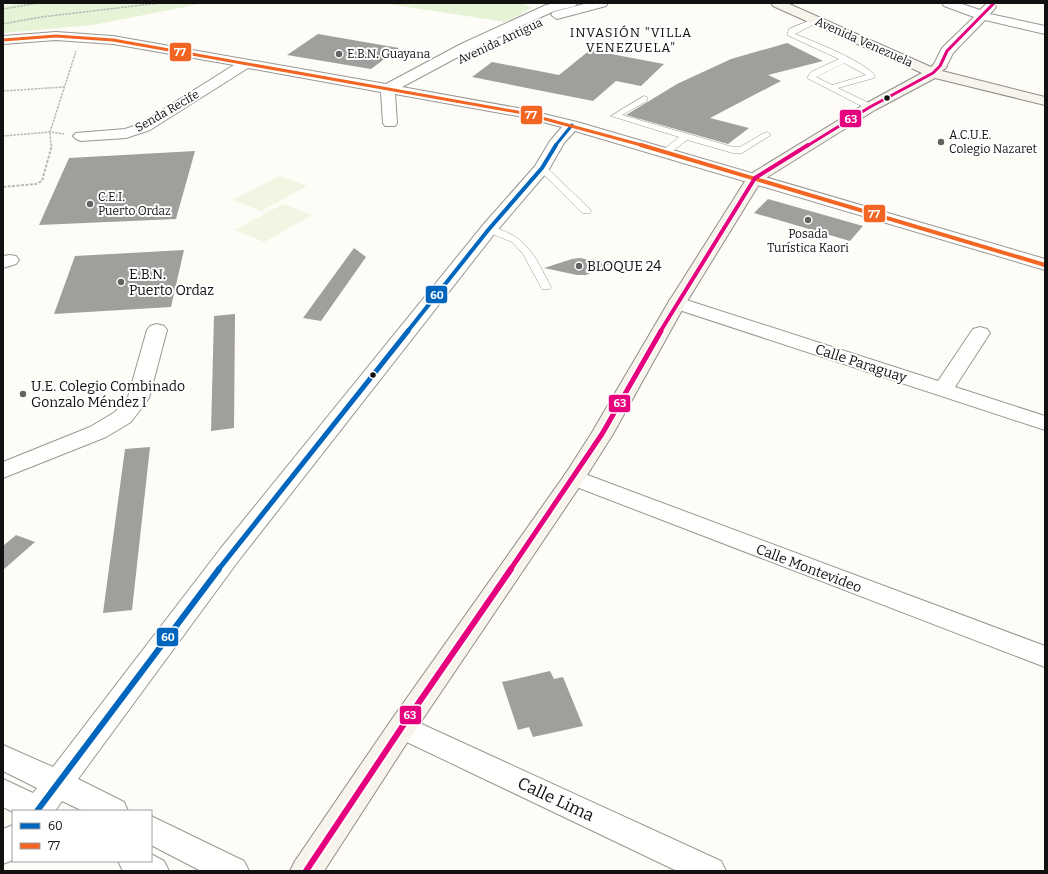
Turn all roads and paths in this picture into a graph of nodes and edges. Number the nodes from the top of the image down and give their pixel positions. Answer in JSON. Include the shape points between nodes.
{"nodes":[{"id":1,"x":38,"y":3,"type":"edge"},
{"id":2,"x":160,"y":3,"type":"edge"},
{"id":3,"x":602,"y":3,"type":"edge"},
{"id":4,"x":777,"y":3,"type":"edge"},
{"id":5,"x":795,"y":3,"type":"edge"},
{"id":6,"x":948,"y":3,"type":"edge"},
{"id":7,"x":994,"y":3,"type":"edge"},
{"id":8,"x":561,"y":6,"type":"edge"},
{"id":9,"x":3,"y":9,"type":"edge"},
{"id":10,"x":981,"y":16,"type":"junction"},
{"id":11,"x":816,"y":21,"type":"junction"},
{"id":12,"x":3,"y":24,"type":"edge"},
{"id":13,"x":1045,"y":30,"type":"edge"},
{"id":14,"x":83,"y":37,"type":"junction"},
{"id":15,"x":3,"y":40,"type":"edge"},
{"id":16,"x":843,"y":59,"type":"junction"},
{"id":17,"x":247,"y":63,"type":"junction"},
{"id":18,"x":936,"y":70,"type":"junction"},
{"id":19,"x":64,"y":87,"type":"junction"},
{"id":20,"x":830,"y":88,"type":"junction"},
{"id":21,"x":388,"y":89,"type":"junction"},
{"id":22,"x":3,"y":92,"type":"edge"},
{"id":23,"x":404,"y":92,"type":"junction"},
{"id":24,"x":1045,"y":94,"type":"edge"},
{"id":25,"x":644,"y":99,"type":"dead end"},
{"id":26,"x":1045,"y":101,"type":"edge"},
{"id":27,"x":870,"y":107,"type":"junction"},
{"id":28,"x":390,"y":123,"type":"dead end"},
{"id":29,"x":572,"y":125,"type":"junction"},
{"id":30,"x":50,"y":132,"type":"junction"},
{"id":31,"x":767,"y":135,"type":"dead end"},
{"id":32,"x":3,"y":136,"type":"edge"},
{"id":33,"x":81,"y":136,"type":"joint"},
{"id":34,"x":685,"y":137,"type":"junction"},
{"id":35,"x":666,"y":152,"type":"junction"},
{"id":36,"x":542,"y":168,"type":"junction"},
{"id":37,"x":755,"y":178,"type":"junction"},
{"id":38,"x":3,"y":187,"type":"edge"},
{"id":39,"x":586,"y":211,"type":"dead end"},
{"id":40,"x":489,"y":229,"type":"junction"},
{"id":41,"x":1045,"y":265,"type":"edge"},
{"id":42,"x":546,"y":287,"type":"dead end"},
{"id":43,"x":677,"y":303,"type":"junction"},
{"id":44,"x":157,"y":330,"type":"dead end"},
{"id":45,"x":980,"y":333,"type":"dead end"},
{"id":46,"x":943,"y":389,"type":"junction"},
{"id":47,"x":1045,"y":423,"type":"edge"},
{"id":48,"x":3,"y":471,"type":"edge"},
{"id":49,"x":574,"y":478,"type":"junction"},
{"id":50,"x":1045,"y":658,"type":"edge"},
{"id":51,"x":402,"y":727,"type":"junction"},
{"id":52,"x":3,"y":757,"type":"edge"},
{"id":53,"x":58,"y":783,"type":"junction"},
{"id":54,"x":3,"y":792,"type":"edge"},
{"id":55,"x":37,"y":810,"type":"edge"},
{"id":56,"x":40,"y":810,"type":"edge"},
{"id":57,"x":111,"y":810,"type":"edge"},
{"id":58,"x":152,"y":830,"type":"edge"},
{"id":59,"x":12,"y":840,"type":"edge"},
{"id":60,"x":3,"y":850,"type":"edge"},
{"id":61,"x":136,"y":862,"type":"edge"},
{"id":62,"x":153,"y":871,"type":"edge"},
{"id":63,"x":233,"y":871,"type":"edge"},
{"id":64,"x":306,"y":871,"type":"edge"},
{"id":65,"x":710,"y":871,"type":"edge"}],
"edges":[{"from":1,"to":9,"type":"path"},
{"from":2,"to":12,"type":"path"},
{"from":3,"to":8,"type":"street","name":"Avenida Antigua"},
{"from":4,"to":11,"type":"street","name":"Avenida Venezuela"},
{"from":5,"to":18,"type":"street"},
{"from":6,"to":10,"type":"street"},
{"from":7,"to":10,"type":"street"},
{"from":8,"to":21,"type":"street","name":"Avenida Antigua","via":[[466,47]]},
{"from":8,"to":23,"type":"street","name":"Avenida Antigua","via":[[438,71]]},
{"from":10,"to":13,"type":"street"},
{"from":10,"to":18,"type":"street","via":[[947,51]]},
{"from":11,"to":16,"type":"lane","via":[[792,31],[791,35]]},
{"from":11,"to":18,"type":"street","name":"Avenida Venezuela"},
{"from":14,"to":15,"type":"street"},
{"from":14,"to":17,"type":"street"},
{"from":14,"to":19,"type":"path"},
{"from":16,"to":20,"type":"lane","via":[[811,78]]},
{"from":16,"to":20,"type":"lane","via":[[868,71],[871,76]]},
{"from":17,"to":21,"type":"street"},
{"from":17,"to":33,"type":"street","name":"Senda Recife","via":[[145,127],[126,133]]},
{"from":18,"to":24,"type":"street","name":"Avenida Venezuela"},
{"from":18,"to":26,"type":"street","name":"Avenida Venezuela","via":[[985,88]]},
{"from":18,"to":27,"type":"street"},
{"from":19,"to":22,"type":"path"},
{"from":19,"to":30,"type":"path"},
{"from":20,"to":27,"type":"lane"},
{"from":21,"to":23,"type":"street"},
{"from":21,"to":28,"type":"street"},
{"from":23,"to":29,"type":"street","via":[[523,113]]},
{"from":25,"to":34,"type":"lane","via":[[615,116]]},
{"from":27,"to":37,"type":"street"},
{"from":29,"to":35,"type":"street"},
{"from":29,"to":36,"type":"street","via":[[558,141]]},
{"from":30,"to":32,"type":"path"},
{"from":30,"to":33,"type":"path"},
{"from":30,"to":38,"type":"path","via":[[52,144],[42,181],[36,184]]},
{"from":31,"to":34,"type":"lane","via":[[737,151]]},
{"from":34,"to":35,"type":"lane"},
{"from":35,"to":37,"type":"street"},
{"from":36,"to":39,"type":"lane"},
{"from":36,"to":40,"type":"street"},
{"from":37,"to":41,"type":"street"},
{"from":37,"to":43,"type":"street"},
{"from":40,"to":42,"type":"lane","via":[[520,244],[528,253]]},
{"from":40,"to":53,"type":"street","via":[[230,554]]},
{"from":43,"to":46,"type":"street","name":"Calle Paraguay"},
{"from":43,"to":49,"type":"street"},
{"from":44,"to":48,"type":"street","via":[[138,398],[123,417],[98,432]]},
{"from":45,"to":46,"type":"street"},
{"from":46,"to":47,"type":"street","name":"Calle Paraguay"},
{"from":49,"to":50,"type":"street","name":"Calle Montevideo"},
{"from":49,"to":51,"type":"street"},
{"from":51,"to":64,"type":"street"},
{"from":51,"to":65,"type":"street","name":"Calle Lima"},
{"from":52,"to":53,"type":"street"},
{"from":53,"to":56,"type":"street"},
{"from":53,"to":57,"type":"street"},
{"from":54,"to":55,"type":"street"},
{"from":58,"to":63,"type":"street"},
{"from":59,"to":60,"type":"street"},
{"from":61,"to":62,"type":"street"}]}
